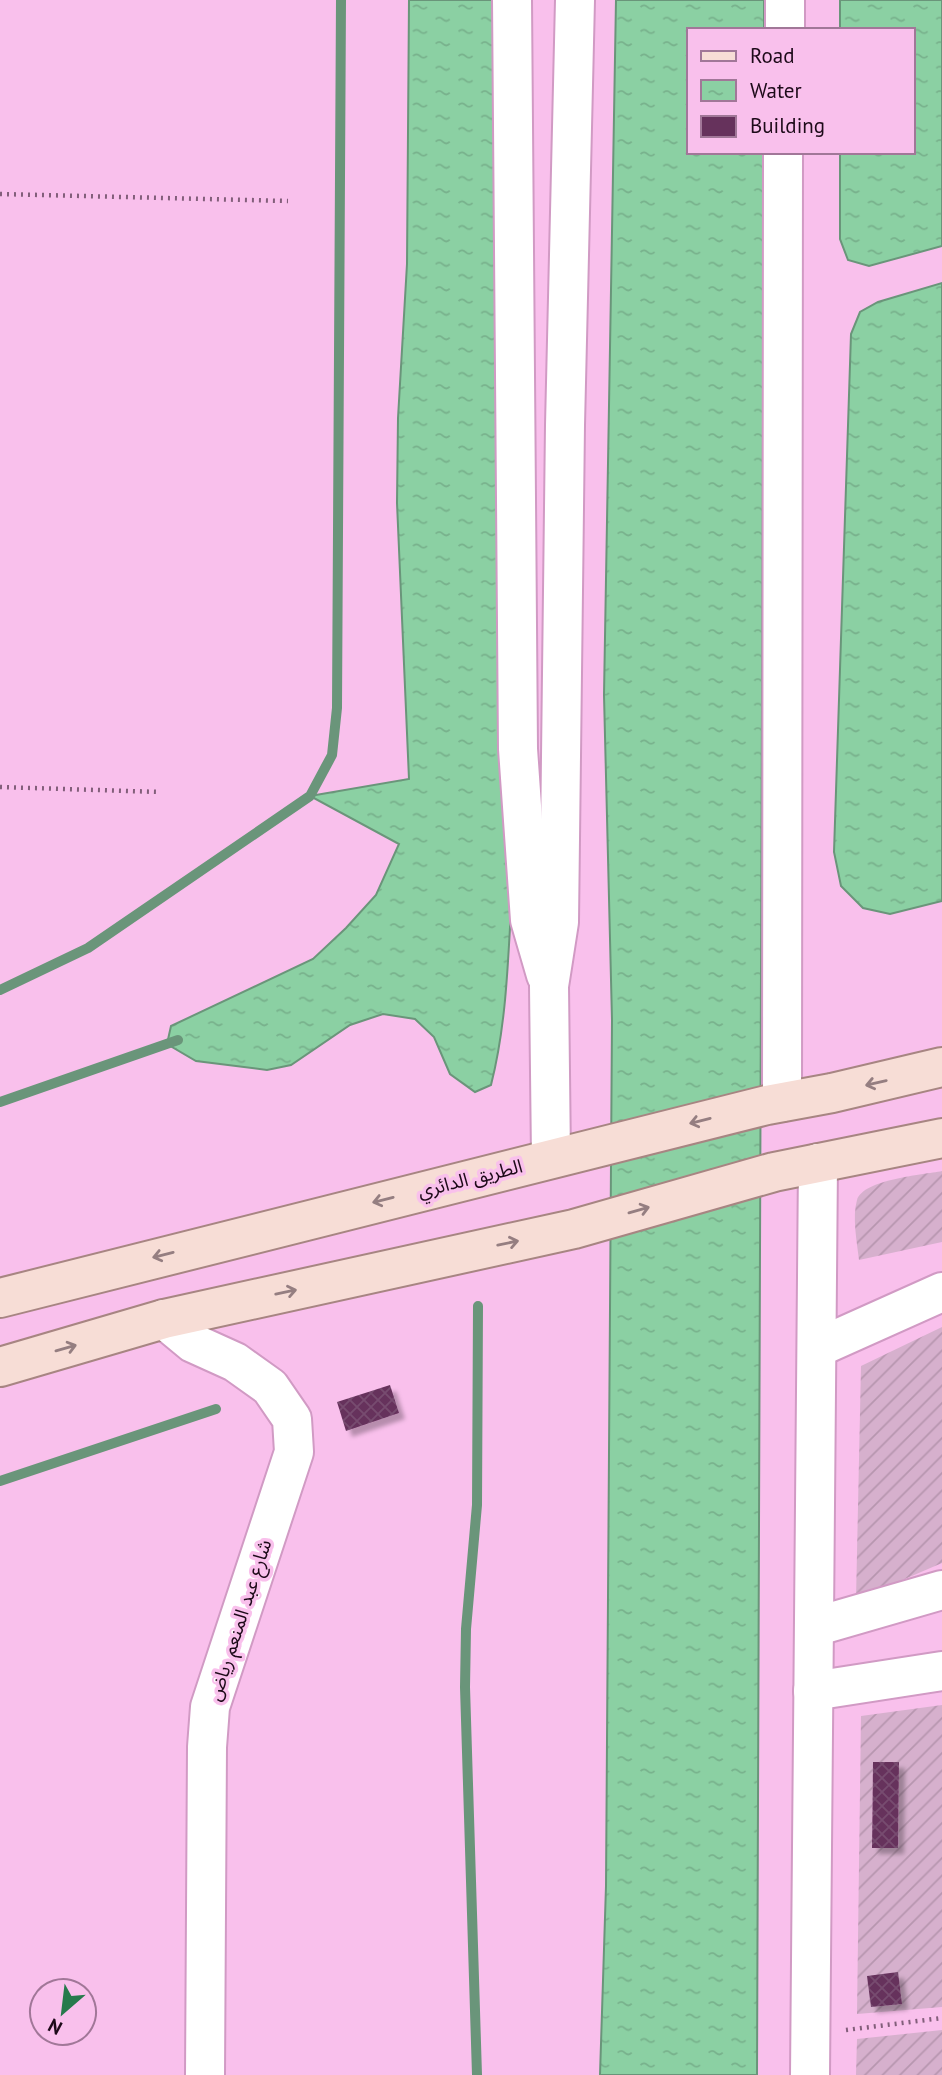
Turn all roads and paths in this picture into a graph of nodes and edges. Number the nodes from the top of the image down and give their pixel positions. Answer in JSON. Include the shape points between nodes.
{"nodes":[{"id":1,"x":512,"y":0,"type":"edge"},
{"id":2,"x":575,"y":0,"type":"edge"},
{"id":3,"x":785,"y":0,"type":"edge"},
{"id":4,"x":785,"y":28,"type":"edge"},
{"id":5,"x":783,"y":154,"type":"edge"},
{"id":6,"x":0,"y":194,"type":"edge"},
{"id":7,"x":288,"y":201,"type":"dead end"},
{"id":8,"x":0,"y":787,"type":"edge"},
{"id":9,"x":160,"y":792,"type":"dead end"},
{"id":10,"x":549,"y":986,"type":"junction"},
{"id":11,"x":942,"y":1067,"type":"edge"},
{"id":12,"x":774,"y":1103,"type":"junction"},
{"id":13,"x":942,"y":1138,"type":"edge"},
{"id":14,"x":560,"y":1156,"type":"junction"},
{"id":15,"x":818,"y":1163,"type":"junction"},
{"id":16,"x":942,"y":1292,"type":"edge"},
{"id":17,"x":0,"y":1298,"type":"edge"},
{"id":18,"x":164,"y":1319,"type":"junction"},
{"id":19,"x":817,"y":1348,"type":"junction"},
{"id":20,"x":0,"y":1367,"type":"edge"},
{"id":21,"x":942,"y":1590,"type":"edge"},
{"id":22,"x":814,"y":1627,"type":"junction"},
{"id":23,"x":942,"y":1671,"type":"edge"},
{"id":24,"x":813,"y":1691,"type":"junction"},
{"id":25,"x":942,"y":2018,"type":"edge"},
{"id":26,"x":810,"y":2034,"type":"junction"},
{"id":27,"x":205,"y":2075,"type":"edge"},
{"id":28,"x":810,"y":2075,"type":"edge"}],
"edges":[{"from":1,"to":10,"type":"street","via":[[518,749],[530,920]]},
{"from":2,"to":10,"type":"street","via":[[559,922]]},
{"from":3,"to":4,"type":"street"},
{"from":5,"to":12,"type":"street"},
{"from":6,"to":7,"type":"path"},
{"from":8,"to":9,"type":"path"},
{"from":10,"to":14,"type":"street"},
{"from":11,"to":12,"type":"main road","name":"الطريق الدائري","one_way":true},
{"from":12,"to":14,"type":"main road","name":"الطريق الدائري","one_way":true},
{"from":13,"to":15,"type":"main road"},
{"from":14,"to":17,"type":"main road","name":"الطريق الدائري","one_way":true},
{"from":18,"to":15,"type":"main road","one_way":true,"via":[[574,1228]]},
{"from":15,"to":19,"type":"street"},
{"from":16,"to":19,"type":"street"},
{"from":20,"to":18,"type":"main road","one_way":true},
{"from":18,"to":27,"type":"street","name":"شارع عبد المنعم رياض","via":[[193,1343],[236,1362],[270,1387],[292,1419],[294,1452],[210,1707]]},
{"from":19,"to":22,"type":"street"},
{"from":21,"to":22,"type":"street"},
{"from":22,"to":24,"type":"street"},
{"from":23,"to":24,"type":"street"},
{"from":24,"to":26,"type":"street"},
{"from":25,"to":26,"type":"path"},
{"from":26,"to":28,"type":"street"}]}
